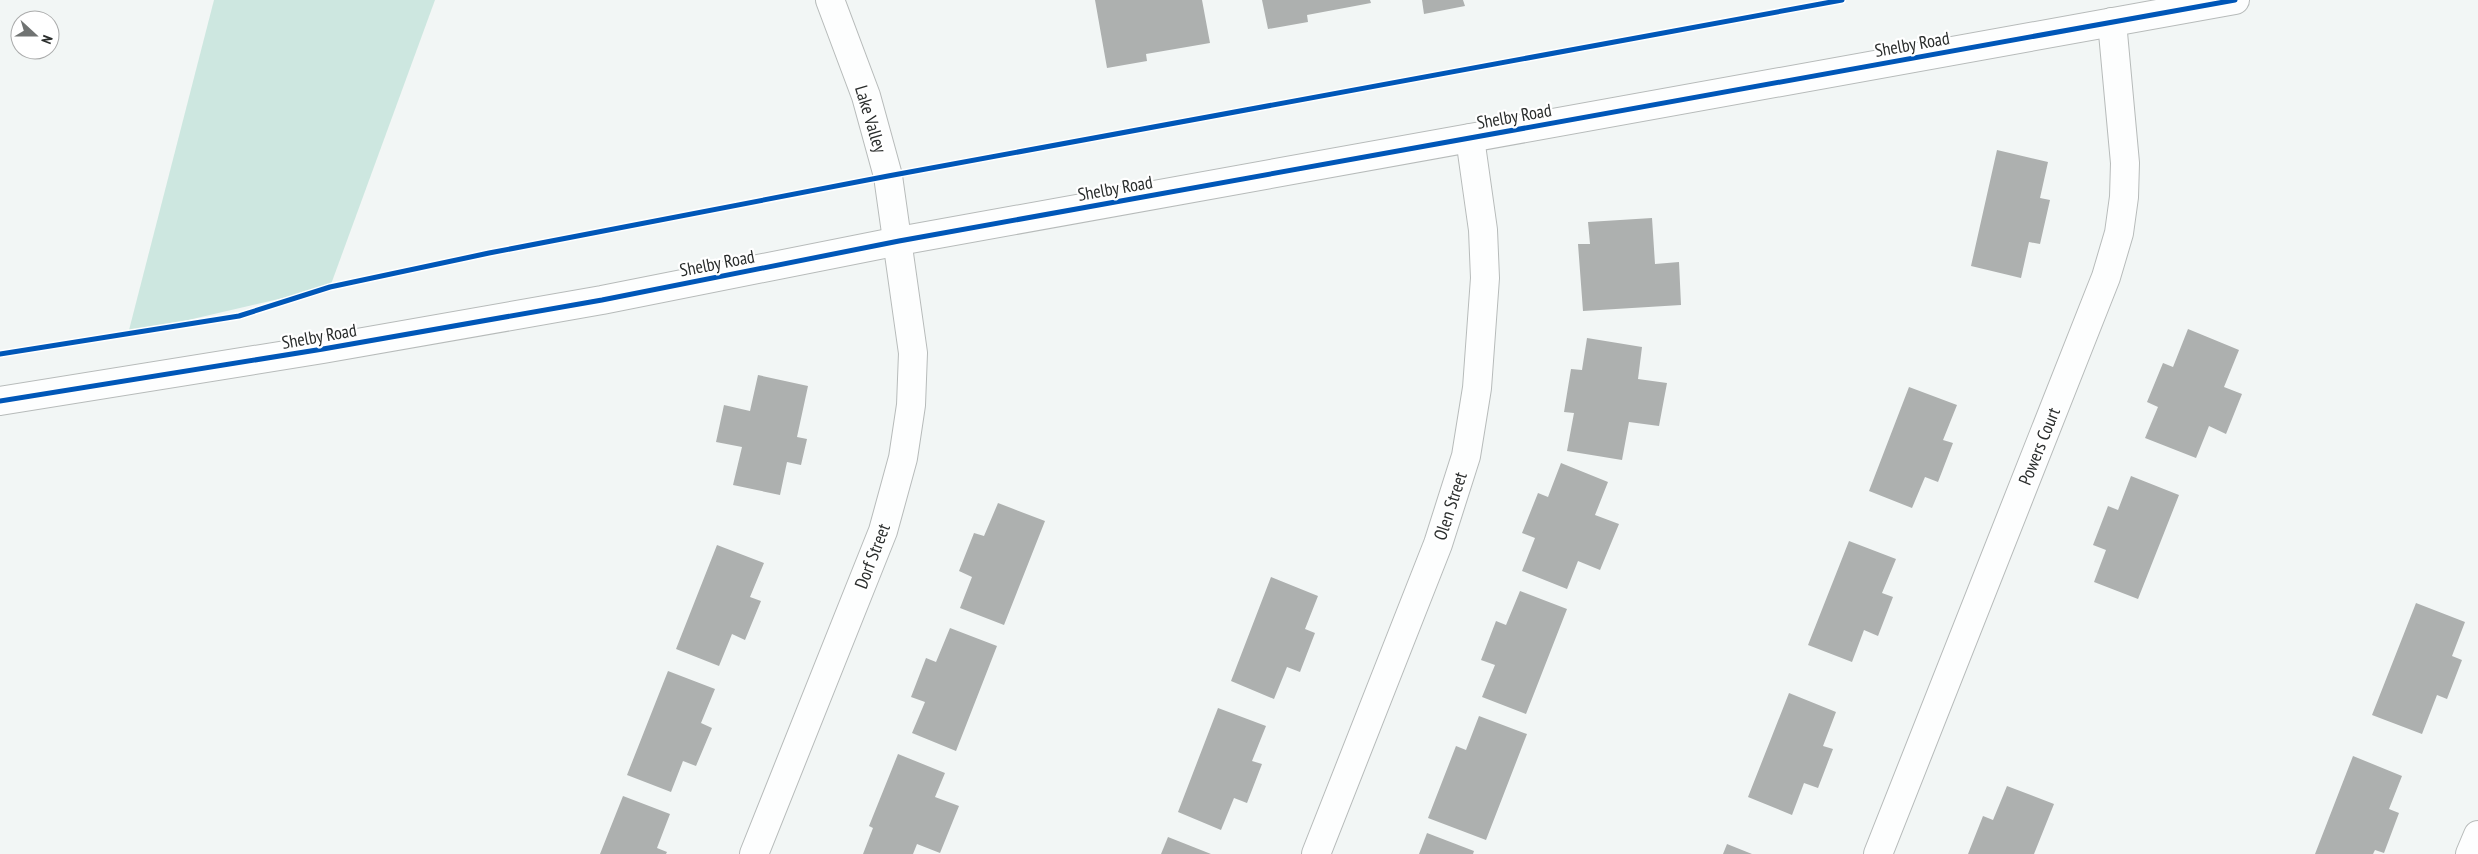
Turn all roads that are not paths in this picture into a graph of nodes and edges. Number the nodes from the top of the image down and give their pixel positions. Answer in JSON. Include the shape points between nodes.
{"nodes":[{"id":1,"x":830,"y":0,"type":"edge"},
{"id":2,"x":2235,"y":0,"type":"edge"},
{"id":3,"x":2112,"y":22,"type":"junction"},
{"id":4,"x":1470,"y":138,"type":"junction"},
{"id":5,"x":898,"y":241,"type":"junction"},
{"id":6,"x":0,"y":401,"type":"edge"},
{"id":7,"x":2478,"y":835,"type":"edge"},
{"id":8,"x":754,"y":854,"type":"edge"},
{"id":9,"x":1316,"y":854,"type":"edge"},
{"id":10,"x":1878,"y":854,"type":"edge"},
{"id":11,"x":2470,"y":854,"type":"edge"}],
"edges":[{"from":1,"to":5,"type":"street","name":"Lake Valley","via":[[871,114],[888,176]]},
{"from":2,"to":3,"type":"street","name":"Shelby Road"},
{"from":3,"to":4,"type":"street","name":"Shelby Road"},
{"from":3,"to":10,"type":"street","name":"Powers Court","via":[[2125,163],[2119,233],[2106,277]]},
{"from":4,"to":5,"type":"street","name":"Shelby Road"},
{"from":4,"to":9,"type":"street","name":"Olen Street","via":[[1483,230],[1484,278],[1482,343],[1468,448],[1438,544]]},
{"from":5,"to":6,"type":"street","name":"Shelby Road","via":[[602,300]]},
{"from":5,"to":8,"type":"street","name":"Dorf Street","via":[[913,353],[911,405],[896,492]]},
{"from":7,"to":11,"type":"street"}]}
